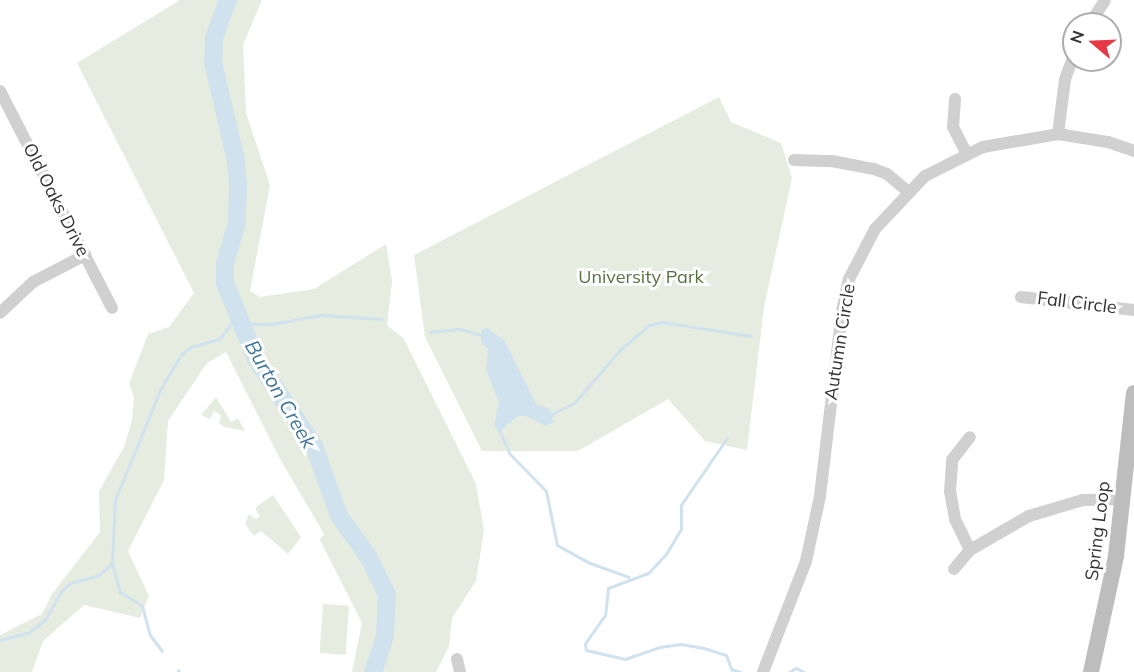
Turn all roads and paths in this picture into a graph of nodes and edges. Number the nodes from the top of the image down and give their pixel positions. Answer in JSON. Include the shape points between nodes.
{"nodes":[{"id":1,"x":1068,"y":72,"type":"edge"},
{"id":2,"x":0,"y":91,"type":"edge"},
{"id":3,"x":955,"y":99,"type":"dead end"},
{"id":4,"x":1058,"y":134,"type":"junction"},
{"id":5,"x":1134,"y":151,"type":"edge"},
{"id":6,"x":966,"y":153,"type":"junction"},
{"id":7,"x":794,"y":160,"type":"dead end"},
{"id":8,"x":907,"y":191,"type":"junction"},
{"id":9,"x":85,"y":255,"type":"junction"},
{"id":10,"x":1021,"y":297,"type":"dead end"},
{"id":11,"x":112,"y":308,"type":"dead end"},
{"id":12,"x":1134,"y":310,"type":"edge"},
{"id":13,"x":0,"y":313,"type":"edge"},
{"id":14,"x":1134,"y":393,"type":"edge"},
{"id":15,"x":970,"y":437,"type":"dead end"},
{"id":16,"x":1122,"y":500,"type":"junction"},
{"id":17,"x":970,"y":550,"type":"junction"},
{"id":18,"x":954,"y":568,"type":"dead end"},
{"id":19,"x":458,"y":659,"type":"dead end"},
{"id":20,"x":460,"y":672,"type":"edge"},
{"id":21,"x":763,"y":672,"type":"edge"},
{"id":22,"x":1091,"y":672,"type":"edge"}],
"edges":[{"from":1,"to":4,"type":"street"},
{"from":2,"to":9,"type":"street","name":"Old Oaks Drive"},
{"from":3,"to":6,"type":"street","via":[[953,127]]},
{"from":4,"to":5,"type":"street","name":"Autumn Circle","via":[[1108,141]]},
{"from":4,"to":6,"type":"street","name":"Autumn Circle","via":[[1006,140]]},
{"from":6,"to":8,"type":"street","name":"Autumn Circle","via":[[933,170]]},
{"from":7,"to":8,"type":"street","via":[[832,161],[874,169],[887,174]]},
{"from":8,"to":21,"type":"street","name":"Autumn Circle","via":[[875,229],[849,279],[815,522],[797,587]]},
{"from":9,"to":11,"type":"street","name":"Old Oaks Drive"},
{"from":9,"to":13,"type":"street","via":[[33,282]]},
{"from":10,"to":12,"type":"street","name":"Fall Circle"},
{"from":14,"to":16,"type":"street","name":"Spring Loop"},
{"from":15,"to":17,"type":"street","via":[[952,460],[950,492],[955,519]]},
{"from":16,"to":17,"type":"street","via":[[1083,500],[1050,508]]},
{"from":16,"to":22,"type":"street","name":"Spring Loop","via":[[1109,597]]},
{"from":17,"to":18,"type":"street"},
{"from":19,"to":20,"type":"street"}]}
